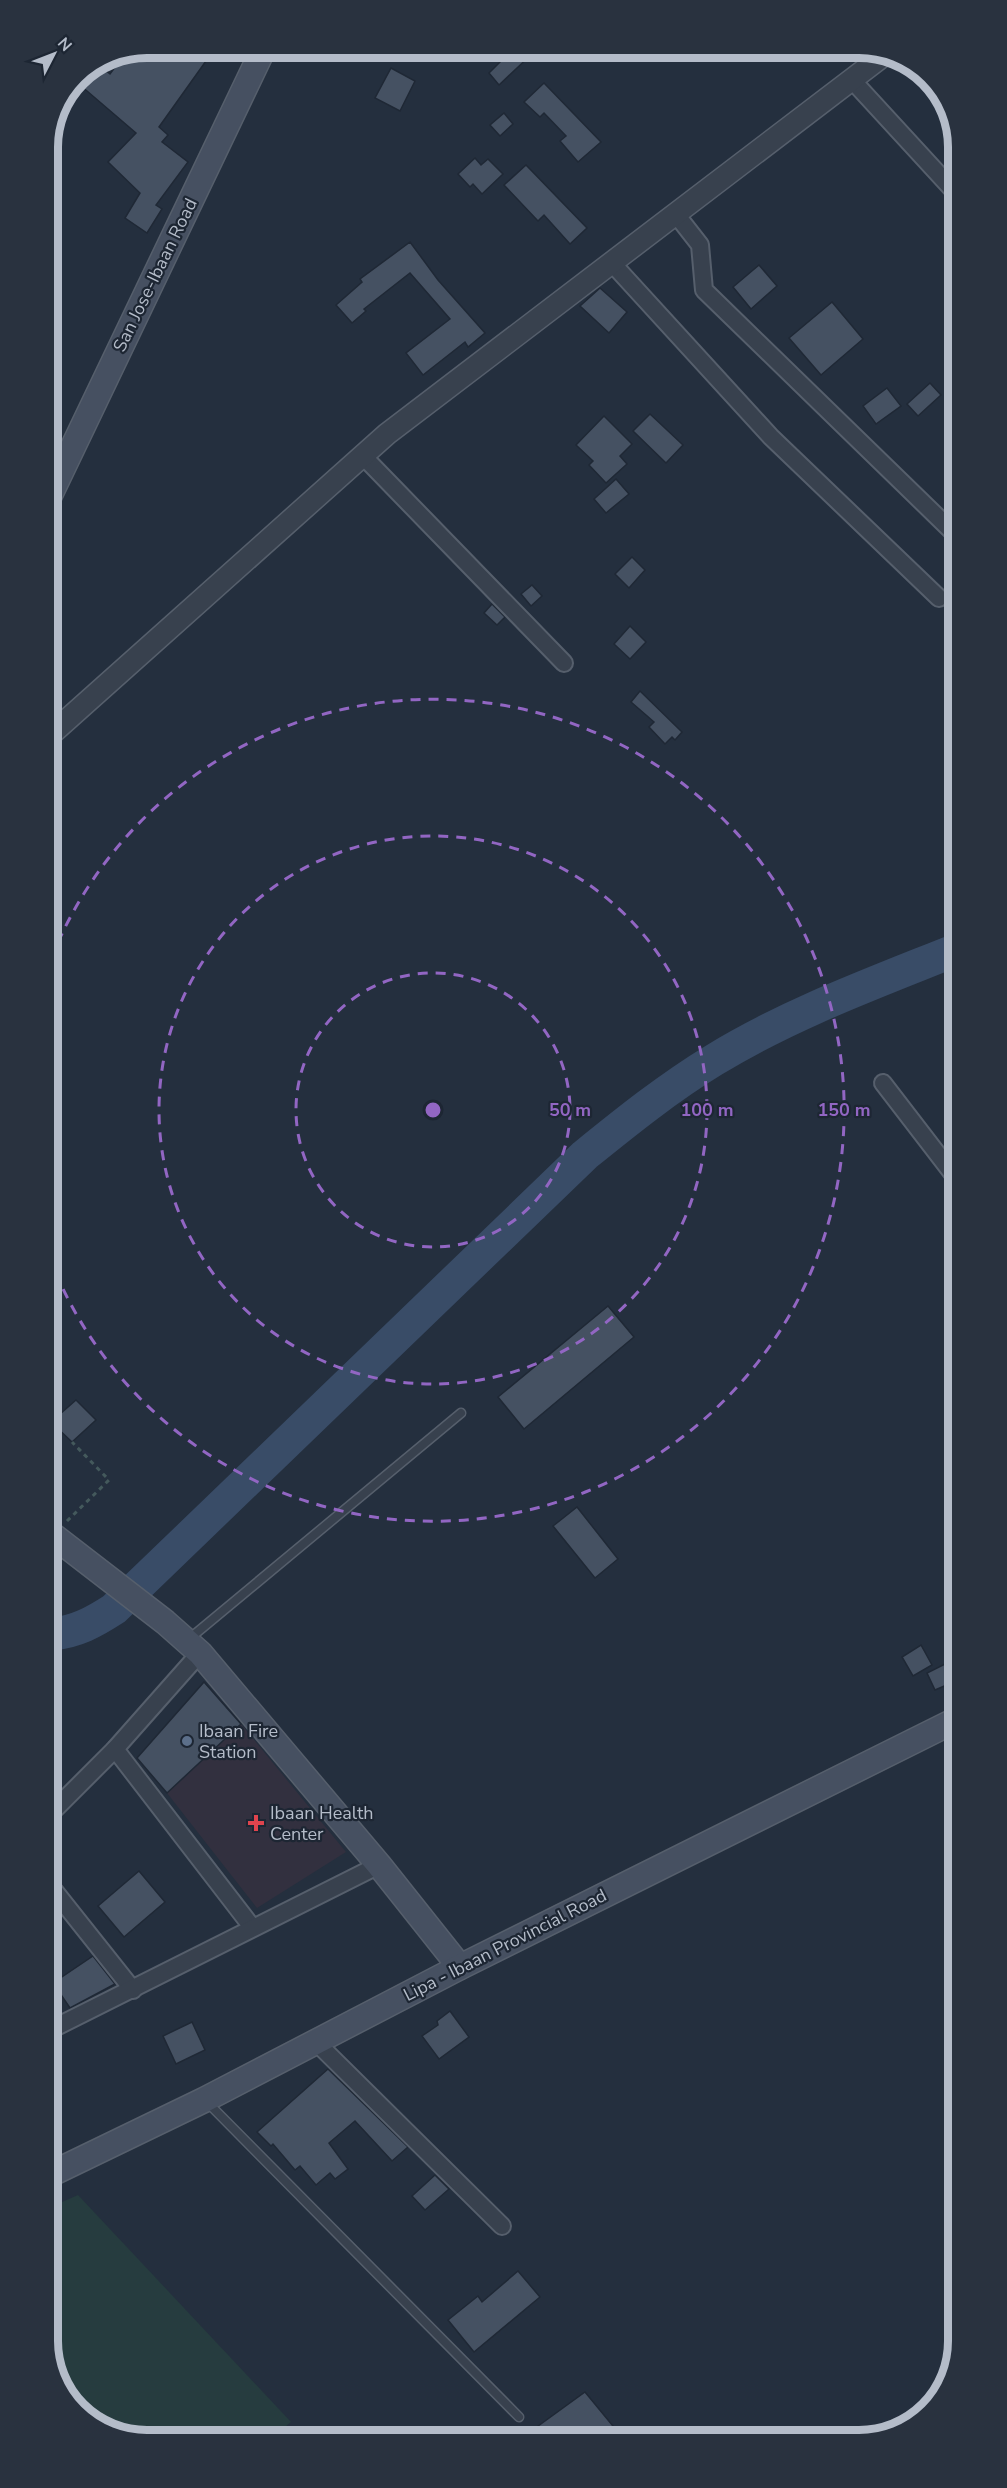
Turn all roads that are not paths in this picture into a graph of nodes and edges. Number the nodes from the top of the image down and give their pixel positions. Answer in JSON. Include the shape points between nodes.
{"nodes":[{"id":1,"x":259,"y":58,"type":"edge"},
{"id":2,"x":877,"y":60,"type":"edge"},
{"id":3,"x":852,"y":80,"type":"junction"},
{"id":4,"x":948,"y":184,"type":"edge"},
{"id":5,"x":675,"y":213,"type":"junction"},
{"id":6,"x":611,"y":262,"type":"junction"},
{"id":7,"x":363,"y":456,"type":"junction"},
{"id":8,"x":59,"y":476,"type":"edge"},
{"id":9,"x":948,"y":527,"type":"edge"},
{"id":10,"x":939,"y":598,"type":"dead end"},
{"id":11,"x":564,"y":663,"type":"dead end"},
{"id":12,"x":59,"y":727,"type":"edge"},
{"id":13,"x":884,"y":1083,"type":"dead end"},
{"id":14,"x":948,"y":1167,"type":"edge"},
{"id":15,"x":461,"y":1413,"type":"dead end"},
{"id":16,"x":58,"y":1539,"type":"edge"},
{"id":17,"x":193,"y":1647,"type":"junction"},
{"id":18,"x":948,"y":1724,"type":"edge"},
{"id":19,"x":115,"y":1749,"type":"junction"},
{"id":20,"x":58,"y":1806,"type":"edge"},
{"id":21,"x":380,"y":1865,"type":"junction"},
{"id":22,"x":58,"y":1896,"type":"edge"},
{"id":23,"x":252,"y":1927,"type":"junction"},
{"id":24,"x":460,"y":1967,"type":"junction"},
{"id":25,"x":133,"y":1990,"type":"junction"},
{"id":26,"x":58,"y":2027,"type":"edge"},
{"id":27,"x":316,"y":2042,"type":"junction"},
{"id":28,"x":204,"y":2100,"type":"junction"},
{"id":29,"x":58,"y":2171,"type":"edge"},
{"id":30,"x":502,"y":2226,"type":"dead end"},
{"id":31,"x":519,"y":2417,"type":"dead end"}],
"edges":[{"from":1,"to":8,"type":"main road","name":"San Jose-Ibaan Road"},
{"from":2,"to":3,"type":"street"},
{"from":3,"to":4,"type":"street"},
{"from":3,"to":5,"type":"street"},
{"from":5,"to":6,"type":"street"},
{"from":5,"to":9,"type":"street","via":[[700,245],[704,290]]},
{"from":6,"to":7,"type":"street"},
{"from":6,"to":10,"type":"street","via":[[771,437]]},
{"from":7,"to":11,"type":"street"},
{"from":7,"to":12,"type":"street"},
{"from":13,"to":14,"type":"street"},
{"from":15,"to":17,"type":"lane"},
{"from":16,"to":17,"type":"main road"},
{"from":17,"to":19,"type":"street"},
{"from":17,"to":21,"type":"main road"},
{"from":18,"to":24,"type":"main road","name":"Lipa - Ibaan Provincial Road"},
{"from":19,"to":20,"type":"street"},
{"from":19,"to":23,"type":"street"},
{"from":21,"to":23,"type":"street"},
{"from":21,"to":24,"type":"main road"},
{"from":22,"to":25,"type":"street"},
{"from":23,"to":25,"type":"street"},
{"from":24,"to":27,"type":"main road","name":"Lipa - Ibaan Provincial Road"},
{"from":25,"to":26,"type":"street"},
{"from":27,"to":28,"type":"main road","name":"Lipa - Ibaan Provincial Road"},
{"from":27,"to":30,"type":"street"},
{"from":28,"to":29,"type":"main road","name":"Lipa - Ibaan Provincial Road"},
{"from":28,"to":31,"type":"lane"}]}
